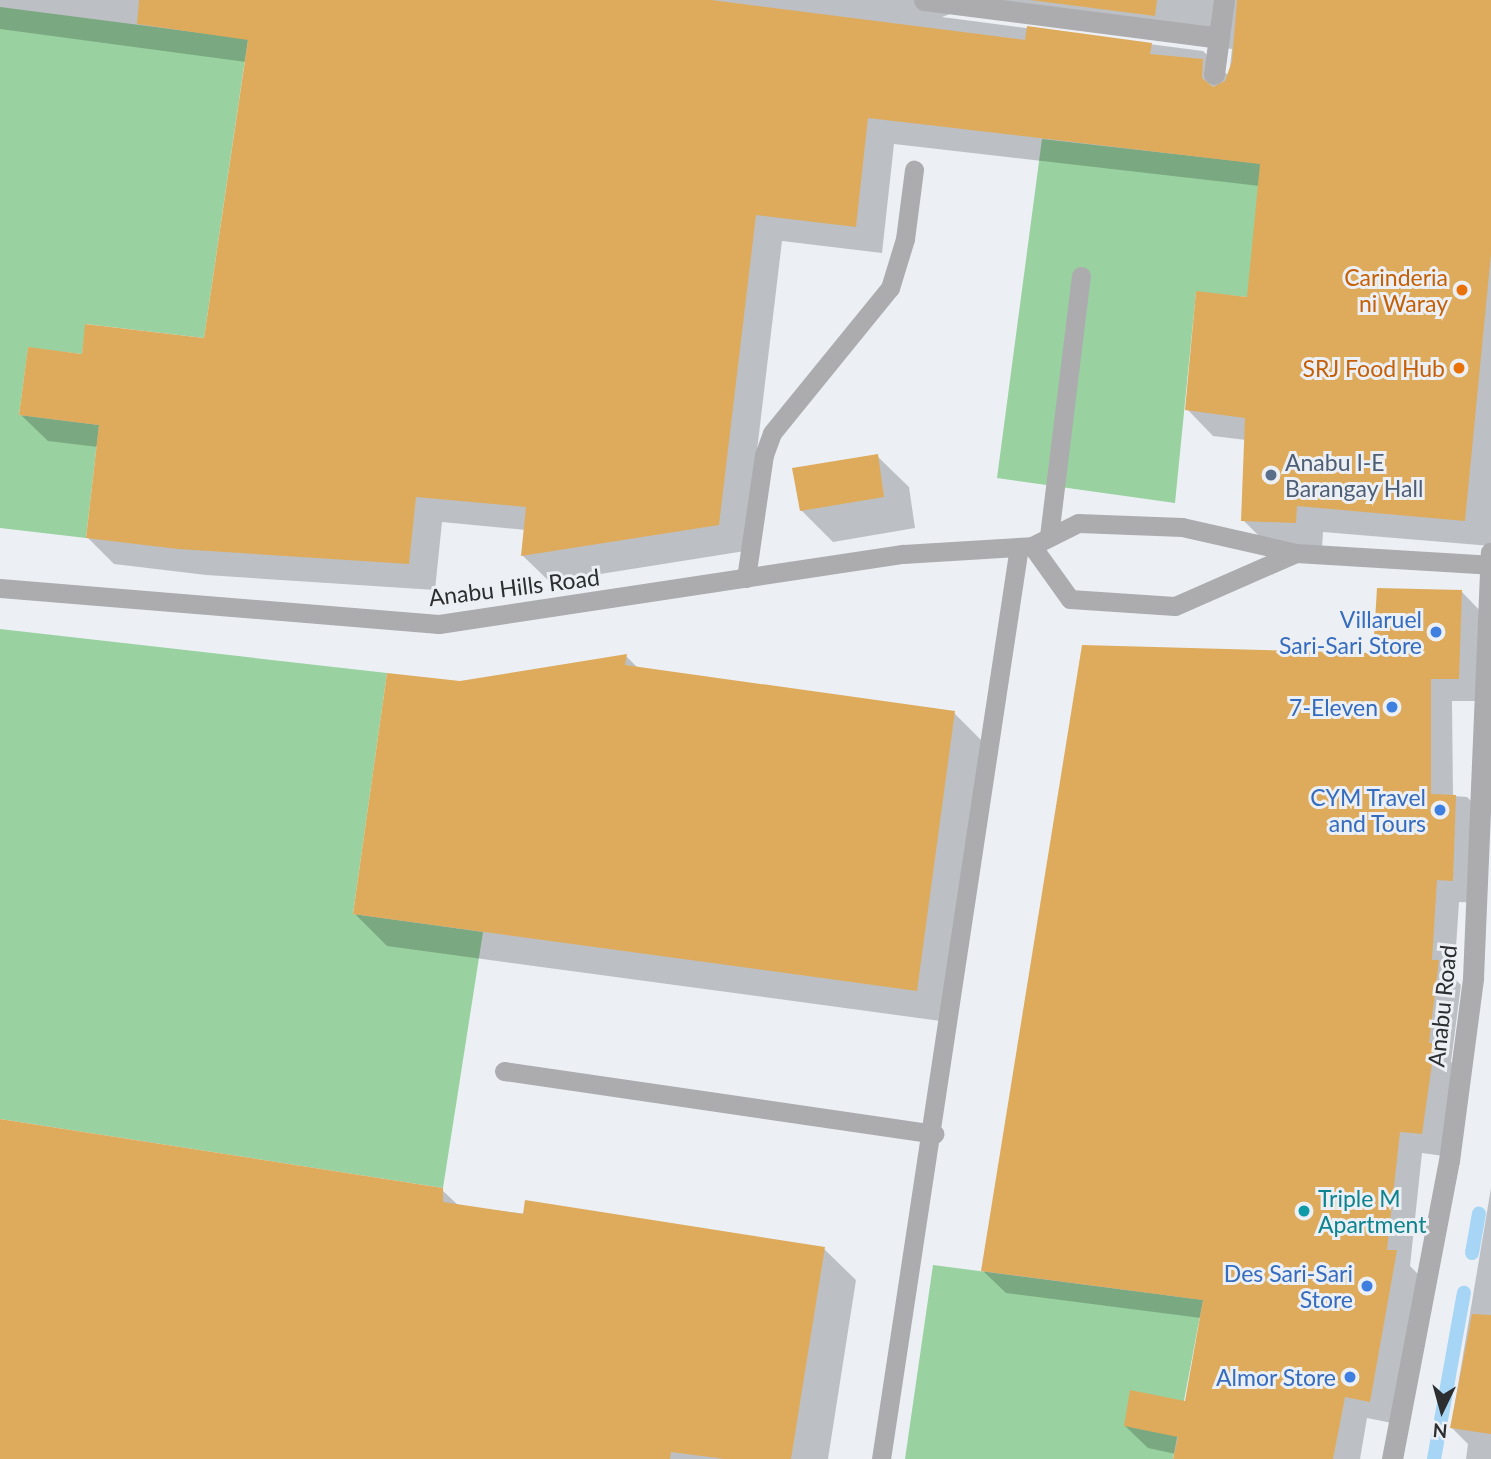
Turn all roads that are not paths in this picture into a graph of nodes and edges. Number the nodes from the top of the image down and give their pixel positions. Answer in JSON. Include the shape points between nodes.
{"nodes":[{"id":1,"x":924,"y":0,"type":"edge"},
{"id":2,"x":1224,"y":0,"type":"edge"},
{"id":3,"x":1003,"y":5,"type":"edge"},
{"id":4,"x":1219,"y":38,"type":"junction"},
{"id":5,"x":1214,"y":74,"type":"dead end"},
{"id":6,"x":914,"y":170,"type":"dead end"},
{"id":7,"x":1081,"y":276,"type":"dead end"},
{"id":8,"x":1033,"y":543,"type":"junction"},
{"id":9,"x":1296,"y":553,"type":"junction"},
{"id":10,"x":1491,"y":561,"type":"edge"},
{"id":11,"x":746,"y":578,"type":"junction"},
{"id":12,"x":0,"y":588,"type":"edge"},
{"id":13,"x":504,"y":1071,"type":"dead end"},
{"id":14,"x":934,"y":1134,"type":"junction"},
{"id":15,"x":881,"y":1459,"type":"edge"},
{"id":16,"x":1392,"y":1459,"type":"edge"}],
"edges":[{"from":1,"to":3,"type":"street"},
{"from":2,"to":4,"type":"street"},
{"from":3,"to":4,"type":"street"},
{"from":4,"to":5,"type":"street"},
{"from":6,"to":11,"type":"lane","via":[[905,239],[890,288],[772,433],[764,455]]},
{"from":7,"to":8,"type":"lane"},
{"from":8,"to":9,"type":"lane","name":"Anabu Hills Road","via":[[1078,523],[1182,527]]},
{"from":8,"to":9,"type":"lane","name":"Anabu Hills Road","via":[[1069,599],[1175,606]]},
{"from":8,"to":11,"type":"lane","name":"Anabu Hills Road","via":[[903,554]]},
{"from":8,"to":14,"type":"lane"},
{"from":9,"to":10,"type":"lane","name":"Anabu Hills Road"},
{"from":10,"to":16,"type":"street","name":"Anabu Road","via":[[1473,978],[1449,1161]]},
{"from":11,"to":12,"type":"lane","name":"Anabu Hills Road","via":[[439,624]]},
{"from":13,"to":14,"type":"lane"},
{"from":14,"to":15,"type":"lane"}]}
